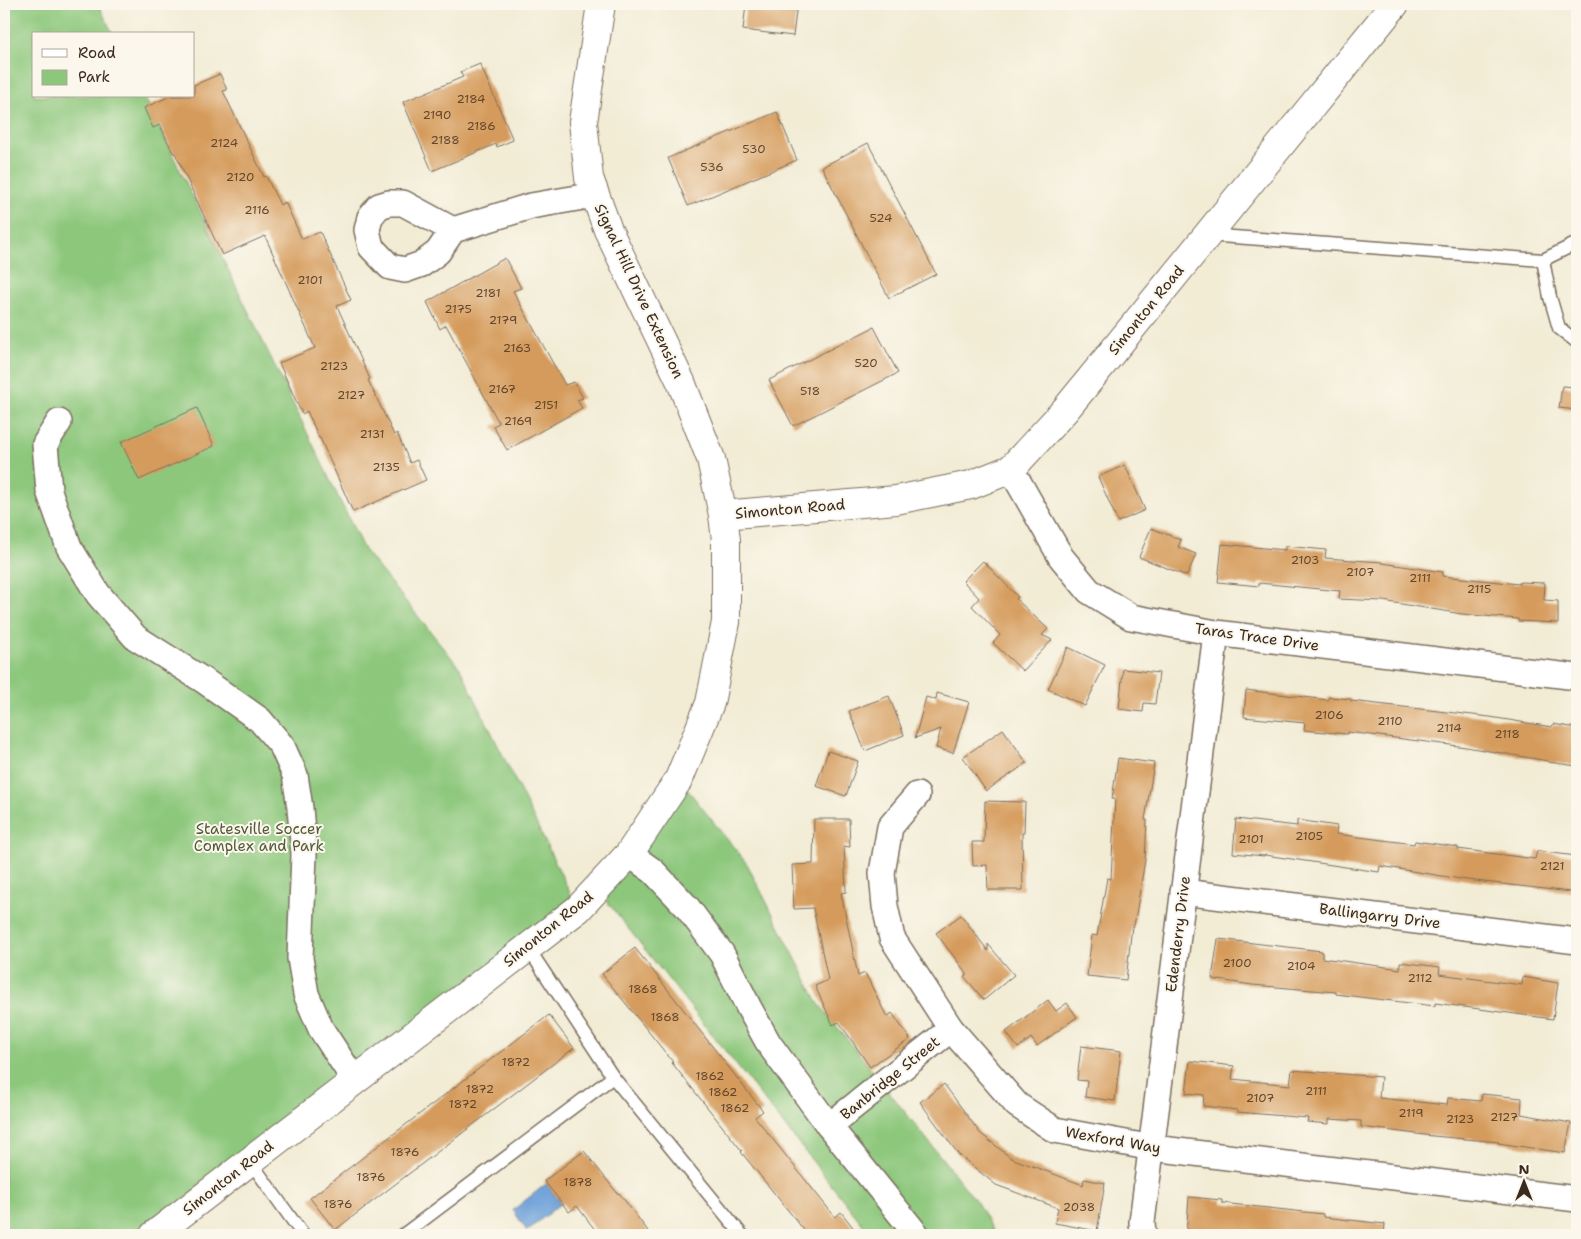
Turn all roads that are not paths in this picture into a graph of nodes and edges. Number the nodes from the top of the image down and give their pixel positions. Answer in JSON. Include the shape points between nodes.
{"nodes":[{"id":1,"x":601,"y":4,"type":"edge"},
{"id":2,"x":1395,"y":4,"type":"edge"},
{"id":3,"x":595,"y":195,"type":"junction"},
{"id":4,"x":453,"y":230,"type":"dead end"},
{"id":5,"x":1206,"y":236,"type":"junction"},
{"id":6,"x":1577,"y":243,"type":"edge"},
{"id":7,"x":1544,"y":260,"type":"junction"},
{"id":8,"x":1577,"y":342,"type":"edge"},
{"id":9,"x":59,"y":422,"type":"dead end"},
{"id":10,"x":1011,"y":469,"type":"junction"},
{"id":11,"x":723,"y":515,"type":"junction"},
{"id":12,"x":1216,"y":633,"type":"junction"},
{"id":13,"x":1577,"y":677,"type":"edge"},
{"id":14,"x":917,"y":795,"type":"dead end"},
{"id":15,"x":629,"y":854,"type":"junction"},
{"id":16,"x":1183,"y":892,"type":"junction"},
{"id":17,"x":1577,"y":941,"type":"edge"},
{"id":18,"x":528,"y":948,"type":"junction"},
{"id":19,"x":951,"y":1029,"type":"junction"},
{"id":20,"x":612,"y":1077,"type":"junction"},
{"id":21,"x":355,"y":1081,"type":"junction"},
{"id":22,"x":830,"y":1126,"type":"junction"},
{"id":23,"x":1153,"y":1148,"type":"junction"},
{"id":24,"x":250,"y":1162,"type":"junction"},
{"id":25,"x":1577,"y":1199,"type":"edge"},
{"id":26,"x":154,"y":1235,"type":"edge"},
{"id":27,"x":303,"y":1235,"type":"edge"},
{"id":28,"x":403,"y":1235,"type":"edge"},
{"id":29,"x":742,"y":1235,"type":"edge"},
{"id":30,"x":917,"y":1235,"type":"edge"},
{"id":31,"x":1143,"y":1235,"type":"edge"}],
"edges":[{"from":1,"to":3,"type":"street","name":"Signal Hill Drive Extension","via":[[583,122]]},
{"from":2,"to":5,"type":"street","name":"Simonton Road"},
{"from":3,"to":4,"type":"street","via":[[531,206]]},
{"from":3,"to":11,"type":"street","name":"Signal Hill Drive Extension","via":[[608,230],[681,382],[711,458]]},
{"from":5,"to":7,"type":"lane"},
{"from":5,"to":10,"type":"street","name":"Simonton Road","via":[[1066,409]]},
{"from":6,"to":7,"type":"lane"},
{"from":7,"to":8,"type":"lane","via":[[1559,328]]},
{"from":9,"to":21,"type":"street","via":[[45,444],[49,491],[69,547],[98,594],[135,637],[260,720],[282,746],[295,775],[300,808],[304,854],[300,958],[306,994],[321,1029]]},
{"from":10,"to":11,"type":"street","name":"Simonton Road","via":[[970,485],[896,500]]},
{"from":10,"to":12,"type":"street","name":"Taras Trace Drive","via":[[1061,557],[1088,591],[1131,617]]},
{"from":11,"to":15,"type":"street","name":"Simonton Road","via":[[726,622],[710,703],[680,779]]},
{"from":12,"to":13,"type":"street","name":"Taras Trace Drive"},
{"from":12,"to":16,"type":"street","name":"Edenderry Drive"},
{"from":14,"to":19,"type":"street","name":"Wexford Way","via":[[890,827],[882,873],[885,906],[892,938]]},
{"from":15,"to":18,"type":"street","name":"Simonton Road","via":[[578,909]]},
{"from":15,"to":22,"type":"street","via":[[653,871],[687,907],[722,954],[769,1044]]},
{"from":16,"to":17,"type":"street","name":"Ballingarry Drive"},
{"from":16,"to":23,"type":"street","name":"Edenderry Drive"},
{"from":18,"to":20,"type":"lane"},
{"from":18,"to":21,"type":"street","name":"Simonton Road"},
{"from":19,"to":22,"type":"street","name":"Banbridge Street"},
{"from":19,"to":23,"type":"street","name":"Wexford Way","via":[[1017,1105],[1055,1130]]},
{"from":20,"to":28,"type":"lane"},
{"from":20,"to":29,"type":"lane"},
{"from":21,"to":24,"type":"street","name":"Simonton Road"},
{"from":22,"to":30,"type":"street"},
{"from":23,"to":25,"type":"street","name":"Wexford Way"},
{"from":23,"to":31,"type":"street","name":"Edenderry Drive"},
{"from":24,"to":26,"type":"street","name":"Simonton Road"},
{"from":24,"to":27,"type":"lane"}]}
